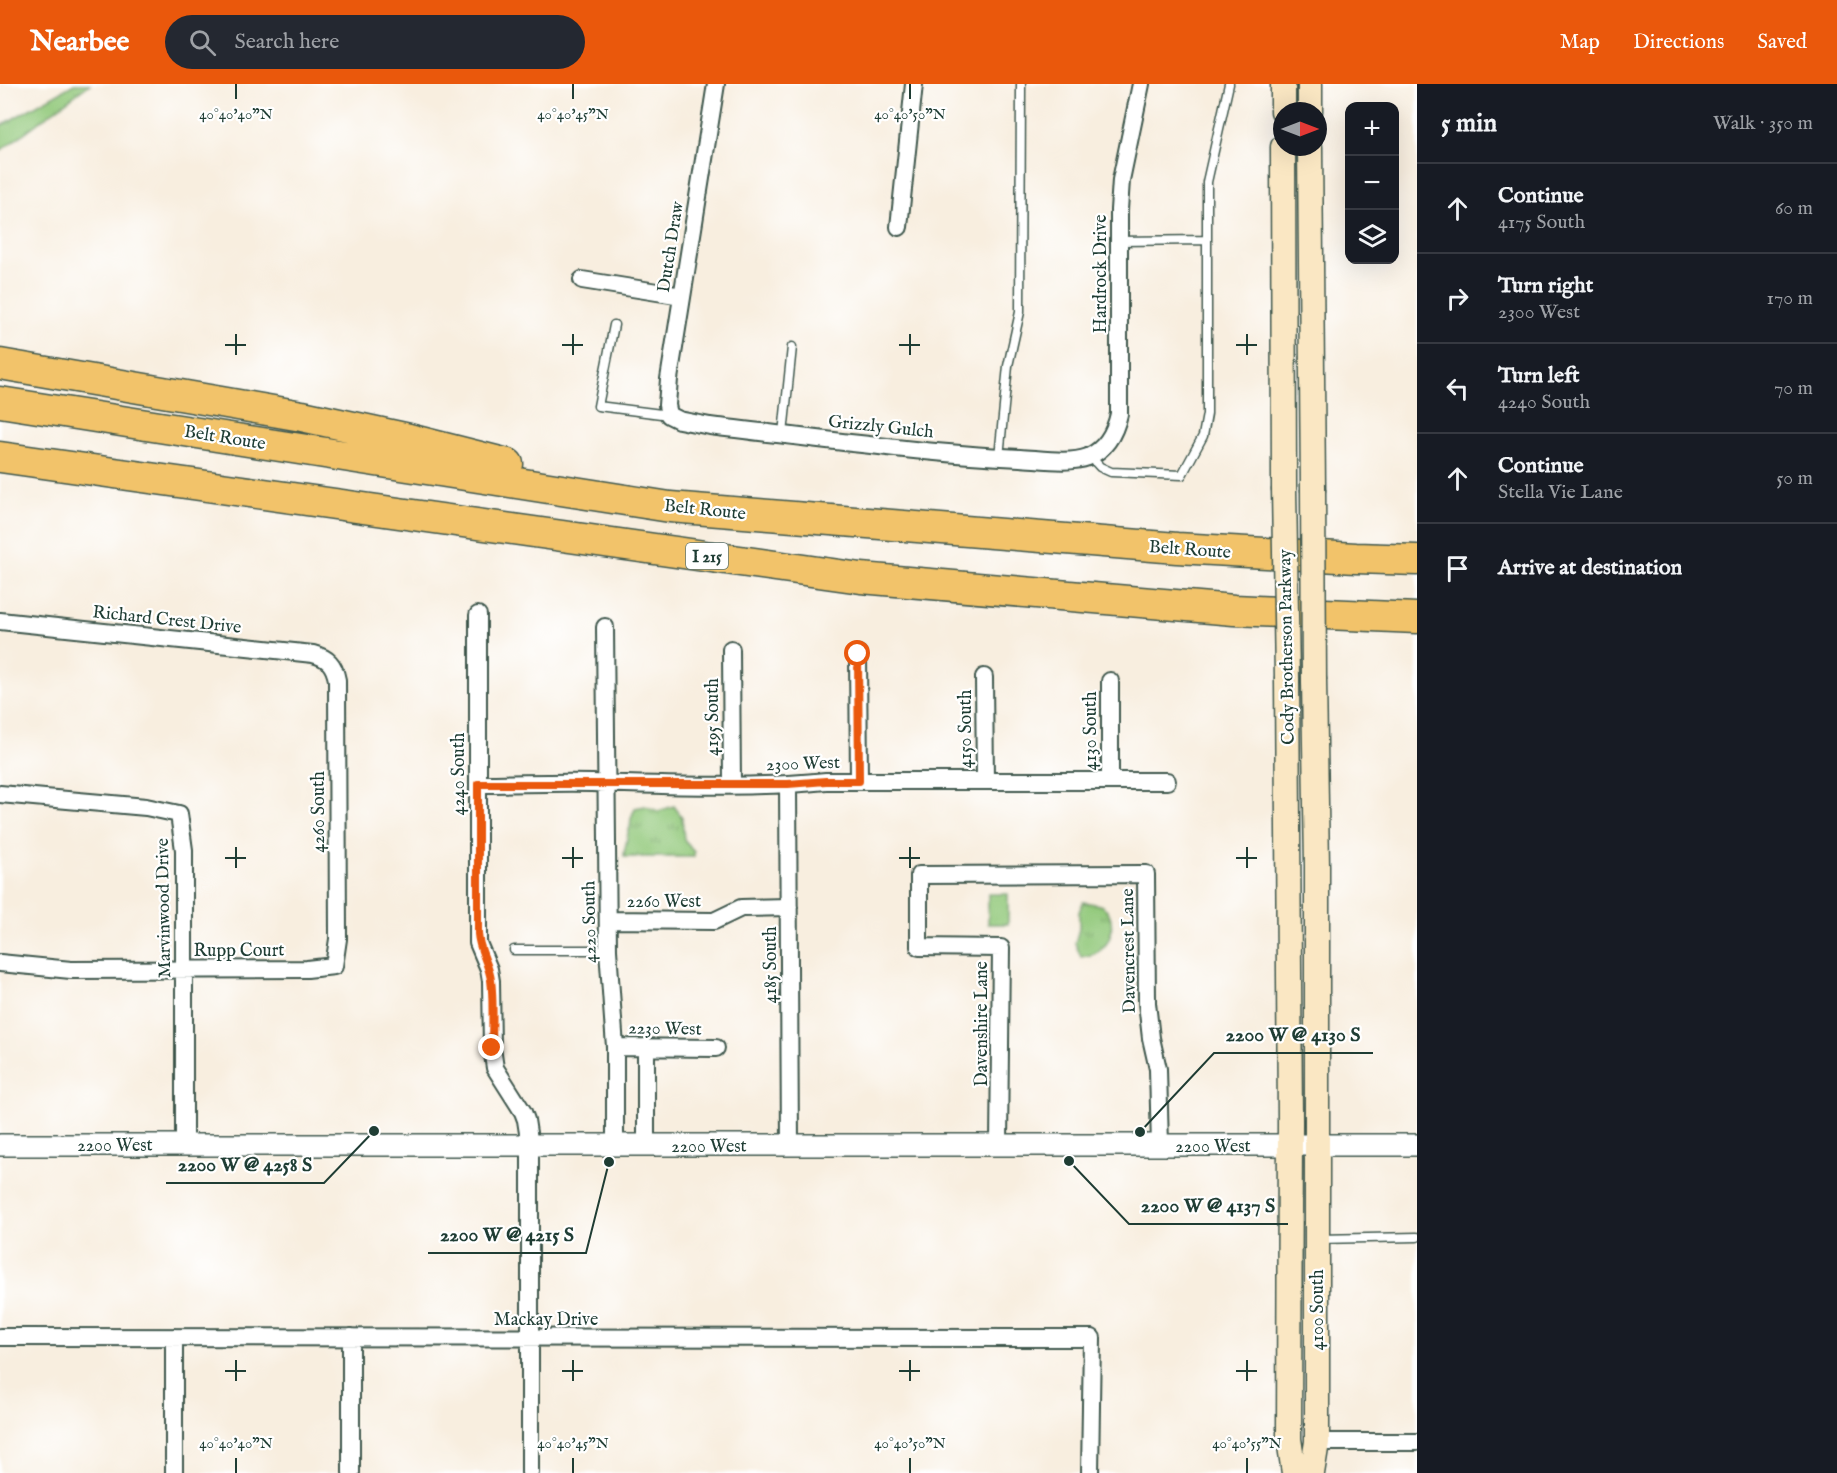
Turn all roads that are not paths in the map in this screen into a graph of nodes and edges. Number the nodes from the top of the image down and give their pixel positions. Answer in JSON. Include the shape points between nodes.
{"nodes":[{"id":1,"x":716,"y":84,"type":"edge"},
{"id":2,"x":914,"y":84,"type":"edge"},
{"id":3,"x":1021,"y":84,"type":"edge"},
{"id":4,"x":1141,"y":84,"type":"edge"},
{"id":5,"x":1229,"y":84,"type":"edge"},
{"id":6,"x":1283,"y":84,"type":"edge"},
{"id":7,"x":1310,"y":84,"type":"edge"},
{"id":8,"x":1283,"y":102,"type":"edge"},
{"id":9,"x":1310,"y":102,"type":"edge"},
{"id":10,"x":1283,"y":156,"type":"edge"},
{"id":11,"x":1310,"y":156,"type":"edge"},
{"id":12,"x":899,"y":227,"type":"dead end"},
{"id":13,"x":1206,"y":240,"type":"junction"},
{"id":14,"x":1119,"y":241,"type":"junction"},
{"id":15,"x":582,"y":280,"type":"dead end"},
{"id":16,"x":682,"y":296,"type":"junction"},
{"id":17,"x":614,"y":325,"type":"dead end"},
{"id":18,"x":792,"y":347,"type":"dead end"},
{"id":19,"x":0,"y":364,"type":"edge"},
{"id":20,"x":0,"y":402,"type":"edge"},
{"id":21,"x":669,"y":415,"type":"junction"},
{"id":22,"x":783,"y":434,"type":"junction"},
{"id":23,"x":1090,"y":456,"type":"junction"},
{"id":24,"x":0,"y":457,"type":"edge"},
{"id":25,"x":999,"y":457,"type":"junction"},
{"id":26,"x":670,"y":507,"type":"junction"},
{"id":27,"x":1417,"y":560,"type":"edge"},
{"id":28,"x":478,"y":615,"type":"dead end"},
{"id":29,"x":1417,"y":618,"type":"edge"},
{"id":30,"x":0,"y":621,"type":"edge"},
{"id":31,"x":605,"y":627,"type":"dead end"},
{"id":32,"x":731,"y":649,"type":"dead end"},
{"id":33,"x":858,"y":654,"type":"dead end"},
{"id":34,"x":329,"y":660,"type":"joint"},
{"id":35,"x":984,"y":677,"type":"dead end"},
{"id":36,"x":1110,"y":681,"type":"dead end"},
{"id":37,"x":859,"y":781,"type":"junction"},
{"id":38,"x":985,"y":781,"type":"junction"},
{"id":39,"x":1110,"y":781,"type":"junction"},
{"id":40,"x":1167,"y":781,"type":"dead end"},
{"id":41,"x":478,"y":784,"type":"junction"},
{"id":42,"x":607,"y":784,"type":"junction"},
{"id":43,"x":788,"y":784,"type":"junction"},
{"id":44,"x":732,"y":785,"type":"junction"},
{"id":45,"x":0,"y":794,"type":"edge"},
{"id":46,"x":919,"y":875,"type":"joint"},
{"id":47,"x":789,"y":907,"type":"junction"},
{"id":48,"x":608,"y":920,"type":"junction"},
{"id":49,"x":514,"y":950,"type":"dead end"},
{"id":50,"x":608,"y":950,"type":"junction"},
{"id":51,"x":0,"y":963,"type":"edge"},
{"id":52,"x":334,"y":966,"type":"joint"},
{"id":53,"x":184,"y":970,"type":"junction"},
{"id":54,"x":615,"y":1047,"type":"junction"},
{"id":55,"x":646,"y":1047,"type":"junction"},
{"id":56,"x":716,"y":1048,"type":"dead end"},
{"id":57,"x":0,"y":1145,"type":"edge"},
{"id":58,"x":184,"y":1145,"type":"junction"},
{"id":59,"x":615,"y":1145,"type":"junction"},
{"id":60,"x":1417,"y":1145,"type":"edge"},
{"id":61,"x":530,"y":1146,"type":"junction"},
{"id":62,"x":646,"y":1146,"type":"junction"},
{"id":63,"x":790,"y":1146,"type":"junction"},
{"id":64,"x":999,"y":1146,"type":"junction"},
{"id":65,"x":1160,"y":1146,"type":"junction"},
{"id":66,"x":1290,"y":1146,"type":"junction"},
{"id":67,"x":1318,"y":1146,"type":"junction"},
{"id":68,"x":1417,"y":1237,"type":"edge"},
{"id":69,"x":1317,"y":1239,"type":"junction"},
{"id":70,"x":174,"y":1337,"type":"junction"},
{"id":71,"x":351,"y":1337,"type":"junction"},
{"id":72,"x":0,"y":1338,"type":"edge"},
{"id":73,"x":530,"y":1339,"type":"junction"},
{"id":74,"x":1317,"y":1442,"type":"junction"},
{"id":75,"x":1417,"y":1442,"type":"edge"},
{"id":76,"x":174,"y":1473,"type":"edge"},
{"id":77,"x":351,"y":1473,"type":"edge"},
{"id":78,"x":530,"y":1473,"type":"edge"},
{"id":79,"x":1090,"y":1473,"type":"edge"},
{"id":80,"x":1294,"y":1473,"type":"edge"},
{"id":81,"x":1312,"y":1473,"type":"edge"}],
"edges":[{"from":1,"to":16,"type":"street","name":"Dutch Draw"},
{"from":2,"to":12,"type":"street"},
{"from":3,"to":25,"type":"lane","via":[[1020,312],[1008,366]]},
{"from":4,"to":14,"type":"street","name":"Hardrock Drive","via":[[1121,180]]},
{"from":5,"to":13,"type":"lane","via":[[1206,183]]},
{"from":6,"to":8,"type":"main road"},
{"from":7,"to":9,"type":"main road"},
{"from":10,"to":66,"type":"main road","name":"Cody Brotherson Parkway","bridge":true},
{"from":11,"to":67,"type":"main road","name":"Cody Brotherson Parkway","bridge":true},
{"from":13,"to":14,"type":"lane"},
{"from":13,"to":23,"type":"lane","via":[[1207,414],[1203,436],[1182,475],[1111,472]]},
{"from":14,"to":23,"type":"street","name":"Hardrock Drive","via":[[1119,414],[1112,436]]},
{"from":15,"to":16,"type":"street"},
{"from":16,"to":21,"type":"street","name":"Dutch Draw","via":[[669,379]]},
{"from":17,"to":21,"type":"lane","via":[[598,406]]},
{"from":18,"to":22,"type":"lane"},
{"from":19,"to":26,"type":"highway","via":[[366,429]]},
{"from":20,"to":26,"type":"highway","name":"Belt Route"},
{"from":21,"to":22,"type":"street","name":"Grizzly Gulch","via":[[710,426]]},
{"from":22,"to":25,"type":"street","name":"Grizzly Gulch"},
{"from":23,"to":25,"type":"street","name":"Grizzly Gulch","via":[[1079,460]]},
{"from":24,"to":29,"type":"highway","number":"I 215","via":[[861,578],[1234,610]]},
{"from":26,"to":27,"type":"highway","name":"Belt Route","via":[[1166,548]]},
{"from":28,"to":41,"type":"street","name":"4240 South"},
{"from":30,"to":34,"type":"street","name":"Richard Crest Drive","via":[[313,654]]},
{"from":31,"to":42,"type":"street","name":"4220 South"},
{"from":32,"to":44,"type":"street","name":"4195 South"},
{"from":33,"to":37,"type":"street"},
{"from":34,"to":52,"type":"street","name":"4260 South","via":[[337,680],[338,939]]},
{"from":35,"to":38,"type":"street","name":"4150 South"},
{"from":36,"to":39,"type":"street","name":"4130 South"},
{"from":37,"to":38,"type":"street","name":"2300 West"},
{"from":37,"to":43,"type":"street","name":"2300 West"},
{"from":38,"to":39,"type":"street","name":"2300 West"},
{"from":39,"to":40,"type":"street","name":"2300 West"},
{"from":41,"to":42,"type":"street","name":"2300 West"},
{"from":41,"to":61,"type":"street","name":"4240 South","via":[[478,943],[491,981],[492,1048],[495,1068],[523,1112]]},
{"from":42,"to":44,"type":"street","name":"2300 West"},
{"from":42,"to":48,"type":"street","name":"4220 South"},
{"from":43,"to":44,"type":"street","name":"2300 West"},
{"from":43,"to":47,"type":"street","name":"4185 South"},
{"from":45,"to":53,"type":"street","name":"Marvinwood Drive","via":[[146,807],[178,814],[184,850]]},
{"from":46,"to":64,"type":"street","name":"Davenshire Lane","via":[[920,947],[1001,948]]},
{"from":46,"to":65,"type":"street","name":"Davencrest Lane","via":[[1146,874],[1147,1003],[1158,1069]]},
{"from":47,"to":48,"type":"street","name":"2260 West","via":[[741,908],[714,921]]},
{"from":47,"to":63,"type":"street","name":"4185 South"},
{"from":48,"to":50,"type":"street","name":"4220 South"},
{"from":49,"to":50,"type":"lane"},
{"from":50,"to":54,"type":"street","name":"4220 South"},
{"from":51,"to":53,"type":"street","name":"Rupp Court","via":[[70,970]]},
{"from":52,"to":53,"type":"street","name":"Rupp Court"},
{"from":53,"to":58,"type":"street","name":"Marvinwood Drive"},
{"from":54,"to":55,"type":"street","name":"2230 West"},
{"from":54,"to":59,"type":"street","name":"4220 South"},
{"from":55,"to":56,"type":"street","name":"2230 West"},
{"from":55,"to":62,"type":"street"},
{"from":57,"to":58,"type":"street","name":"2200 West"},
{"from":58,"to":61,"type":"street","name":"2200 West"},
{"from":59,"to":61,"type":"street","name":"2200 West"},
{"from":59,"to":62,"type":"street","name":"2200 West"},
{"from":60,"to":67,"type":"street","name":"2200 West"},
{"from":61,"to":73,"type":"street","name":"4240 South"},
{"from":62,"to":63,"type":"street","name":"2200 West"},
{"from":63,"to":64,"type":"street","name":"2200 West"},
{"from":64,"to":65,"type":"street","name":"2200 West"},
{"from":65,"to":66,"type":"street","name":"2200 West"},
{"from":66,"to":67,"type":"street","name":"2200 West"},
{"from":66,"to":80,"type":"main road","name":"4100 South","via":[[1288,1439]]},
{"from":67,"to":69,"type":"main road","name":"4100 South"},
{"from":68,"to":69,"type":"lane"},
{"from":69,"to":74,"type":"main road","name":"4100 South"},
{"from":70,"to":71,"type":"street","name":"Mackay Drive"},
{"from":70,"to":72,"type":"street","name":"Mackay Drive"},
{"from":70,"to":76,"type":"street"},
{"from":71,"to":73,"type":"street","name":"Mackay Drive"},
{"from":71,"to":77,"type":"street"},
{"from":73,"to":78,"type":"street","name":"4240 South"},
{"from":73,"to":79,"type":"street","name":"Mackay Drive","via":[[1092,1338]]},
{"from":74,"to":75,"type":"street"},
{"from":74,"to":81,"type":"main road","name":"4100 South"}]}
